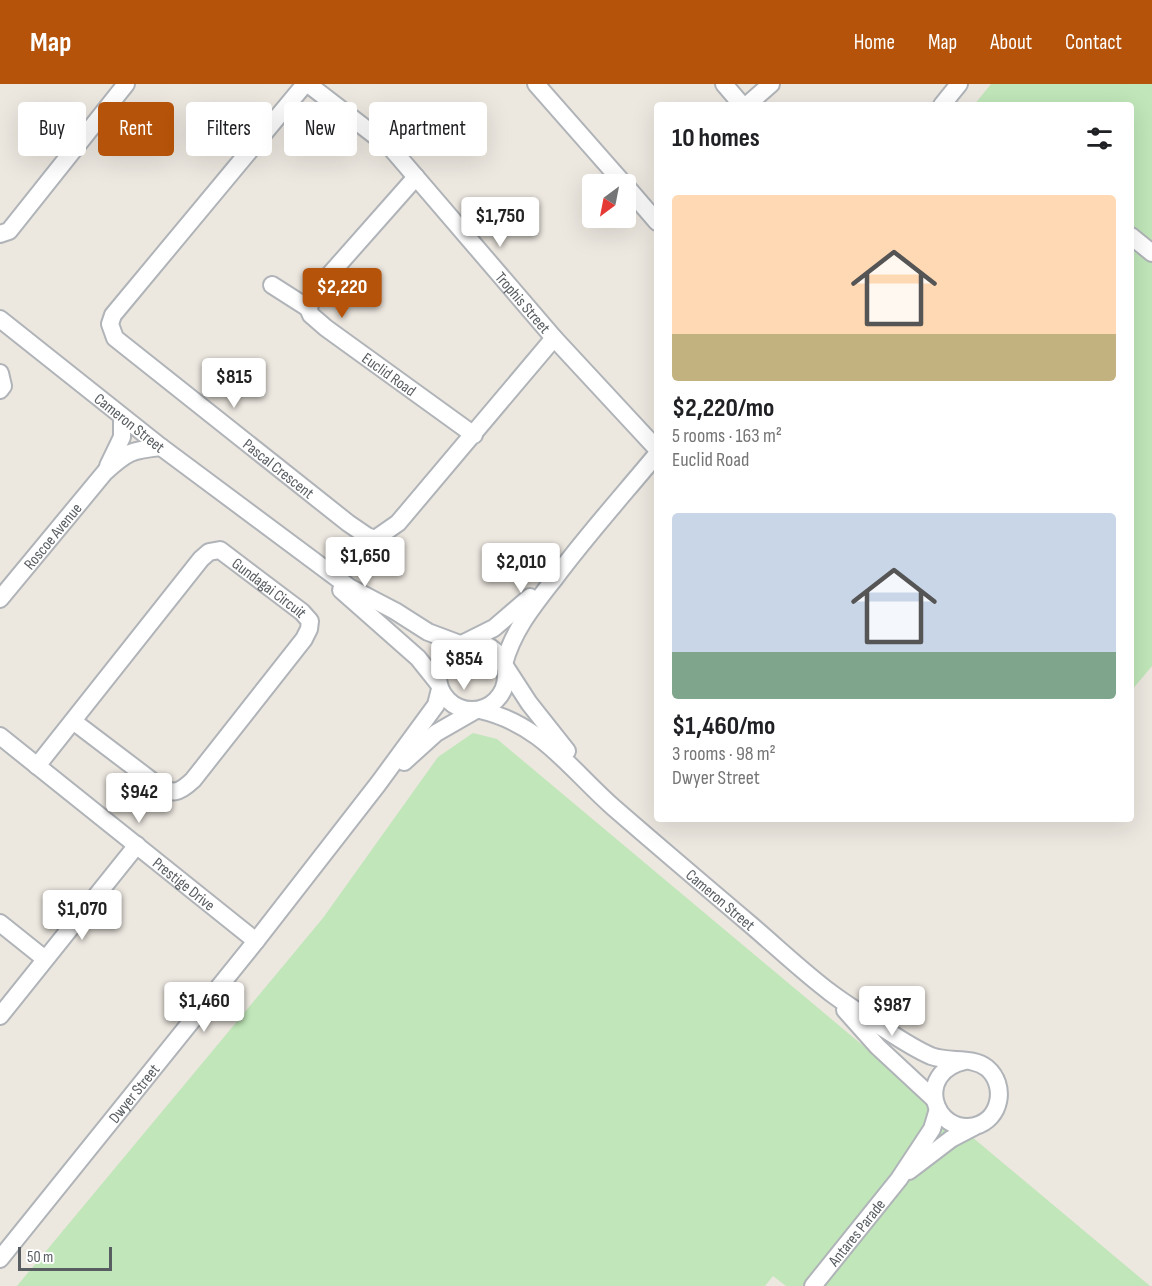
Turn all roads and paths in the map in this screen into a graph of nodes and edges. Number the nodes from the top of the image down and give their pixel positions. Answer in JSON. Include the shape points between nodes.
{"nodes":[{"id":1,"x":126,"y":84,"type":"edge"},
{"id":2,"x":307,"y":84,"type":"edge"},
{"id":3,"x":536,"y":84,"type":"edge"},
{"id":4,"x":724,"y":84,"type":"edge"},
{"id":5,"x":771,"y":84,"type":"edge"},
{"id":6,"x":959,"y":84,"type":"edge"},
{"id":7,"x":739,"y":102,"type":"edge"},
{"id":8,"x":750,"y":102,"type":"edge"},
{"id":9,"x":944,"y":102,"type":"edge"},
{"id":10,"x":615,"y":174,"type":"edge"},
{"id":11,"x":416,"y":177,"type":"junction"},
{"id":12,"x":636,"y":198,"type":"edge"},
{"id":13,"x":654,"y":219,"type":"edge"},
{"id":14,"x":0,"y":234,"type":"edge"},
{"id":15,"x":1134,"y":238,"type":"edge"},
{"id":16,"x":1152,"y":253,"type":"edge"},
{"id":17,"x":272,"y":285,"type":"dead end"},
{"id":18,"x":308,"y":308,"type":"junction"},
{"id":19,"x":0,"y":319,"type":"edge"},
{"id":20,"x":554,"y":338,"type":"junction"},
{"id":21,"x":0,"y":373,"type":"edge"},
{"id":22,"x":0,"y":390,"type":"edge"},
{"id":23,"x":122,"y":417,"type":"junction"},
{"id":24,"x":474,"y":435,"type":"junction"},
{"id":25,"x":654,"y":446,"type":"edge"},
{"id":26,"x":160,"y":447,"type":"junction"},
{"id":27,"x":654,"y":458,"type":"edge"},
{"id":28,"x":105,"y":472,"type":"junction"},
{"id":29,"x":263,"y":522,"type":"junction"},
{"id":30,"x":579,"y":547,"type":"junction"},
{"id":31,"x":0,"y":599,"type":"edge"},
{"id":32,"x":463,"y":643,"type":"junction"},
{"id":33,"x":504,"y":665,"type":"junction"},
{"id":34,"x":439,"y":686,"type":"junction"},
{"id":35,"x":478,"y":710,"type":"junction"},
{"id":36,"x":73,"y":721,"type":"junction"},
{"id":37,"x":0,"y":736,"type":"edge"},
{"id":38,"x":37,"y":766,"type":"junction"},
{"id":39,"x":378,"y":784,"type":"junction"},
{"id":40,"x":611,"y":805,"type":"junction"},
{"id":41,"x":137,"y":845,"type":"junction"},
{"id":42,"x":0,"y":924,"type":"edge"},
{"id":43,"x":256,"y":941,"type":"junction"},
{"id":44,"x":45,"y":959,"type":"junction"},
{"id":45,"x":831,"y":994,"type":"junction"},
{"id":46,"x":0,"y":1016,"type":"edge"},
{"id":47,"x":965,"y":1061,"type":"junction"},
{"id":48,"x":936,"y":1104,"type":"junction"},
{"id":49,"x":981,"y":1123,"type":"junction"},
{"id":50,"x":898,"y":1179,"type":"junction"},
{"id":51,"x":0,"y":1259,"type":"edge"},
{"id":52,"x":813,"y":1286,"type":"edge"}],
"edges":[{"from":1,"to":14,"type":"street","via":[[9,231]]},
{"from":2,"to":11,"type":"street","name":"Trophis Street","via":[[391,148]]},
{"from":2,"to":24,"type":"street","name":"Pascal Crescent","via":[[113,315],[110,329],[124,346],[348,523],[375,539],[399,523]]},
{"from":3,"to":10,"type":"street"},
{"from":4,"to":7,"type":"street"},
{"from":5,"to":8,"type":"street"},
{"from":6,"to":9,"type":"street"},
{"from":11,"to":18,"type":"street","via":[[324,281]]},
{"from":11,"to":20,"type":"street","name":"Trophis Street"},
{"from":12,"to":13,"type":"street"},
{"from":15,"to":16,"type":"street"},
{"from":17,"to":18,"type":"street","name":"Euclid Road"},
{"from":18,"to":24,"type":"street","name":"Euclid Road","via":[[326,328]]},
{"from":19,"to":23,"type":"street","name":"Cameron Street"},
{"from":20,"to":24,"type":"street","name":"Pascal Crescent"},
{"from":20,"to":25,"type":"street","name":"Trophis Street"},
{"from":21,"to":22,"type":"street"},
{"from":23,"to":26,"type":"street","name":"Cameron Street"},
{"from":23,"to":28,"type":"street","via":[[122,437]]},
{"from":26,"to":28,"type":"street","via":[[136,450]]},
{"from":26,"to":29,"type":"street","name":"Cameron Street"},
{"from":27,"to":30,"type":"street"},
{"from":28,"to":31,"type":"street","name":"Roscoe Avenue"},
{"from":29,"to":32,"type":"street","name":"Cameron Street","via":[[349,587],[428,632]]},
{"from":29,"to":34,"type":"street","name":"Cameron Street","via":[[418,658]]},
{"from":30,"to":32,"type":"street","via":[[522,605],[494,628]]},
{"from":30,"to":33,"type":"street","via":[[523,619],[509,645]]},
{"from":32,"to":33,"type":"street","via":[[489,646]]},
{"from":32,"to":34,"type":"street","via":[[451,649],[440,664]]},
{"from":33,"to":35,"type":"street","via":[[502,693],[489,706]]},
{"from":33,"to":40,"type":"street","name":"Cameron Street","via":[[539,716]]},
{"from":34,"to":35,"type":"street","via":[[444,697],[459,708]]},
{"from":34,"to":39,"type":"street","name":"Dwyer Street","via":[[436,705]]},
{"from":35,"to":39,"type":"street","name":"Dwyer Street","via":[[436,733]]},
{"from":35,"to":40,"type":"street","name":"Cameron Street","via":[[499,714],[530,730]]},
{"from":36,"to":36,"type":"street","name":"Gundagai Circuit","via":[[209,552],[220,550],[310,621],[304,639],[193,780],[178,791],[169,792],[156,784]]},
{"from":36,"to":38,"type":"street","name":"Gundagai Circuit"},
{"from":37,"to":38,"type":"street","name":"Prestige Drive"},
{"from":38,"to":41,"type":"street","name":"Prestige Drive"},
{"from":39,"to":43,"type":"street","name":"Dwyer Street"},
{"from":40,"to":45,"type":"street","name":"Cameron Street"},
{"from":41,"to":43,"type":"street","name":"Prestige Drive"},
{"from":41,"to":44,"type":"street"},
{"from":42,"to":44,"type":"street"},
{"from":43,"to":51,"type":"street","name":"Dwyer Street"},
{"from":44,"to":46,"type":"street"},
{"from":45,"to":47,"type":"street","name":"Cameron Street","via":[[920,1051],[942,1060]]},
{"from":45,"to":48,"type":"street","name":"Cameron Street"},
{"from":47,"to":48,"type":"street","via":[[954,1063],[938,1078],[934,1088]]},
{"from":47,"to":49,"type":"street","via":[[986,1067],[998,1084],[998,1104]]},
{"from":48,"to":49,"type":"street","via":[[954,1124]]},
{"from":48,"to":50,"type":"street","name":"Antares Parade","via":[[932,1129]]},
{"from":49,"to":50,"type":"street","name":"Antares Parade","via":[[951,1139]]},
{"from":50,"to":52,"type":"street","name":"Antares Parade"}]}
